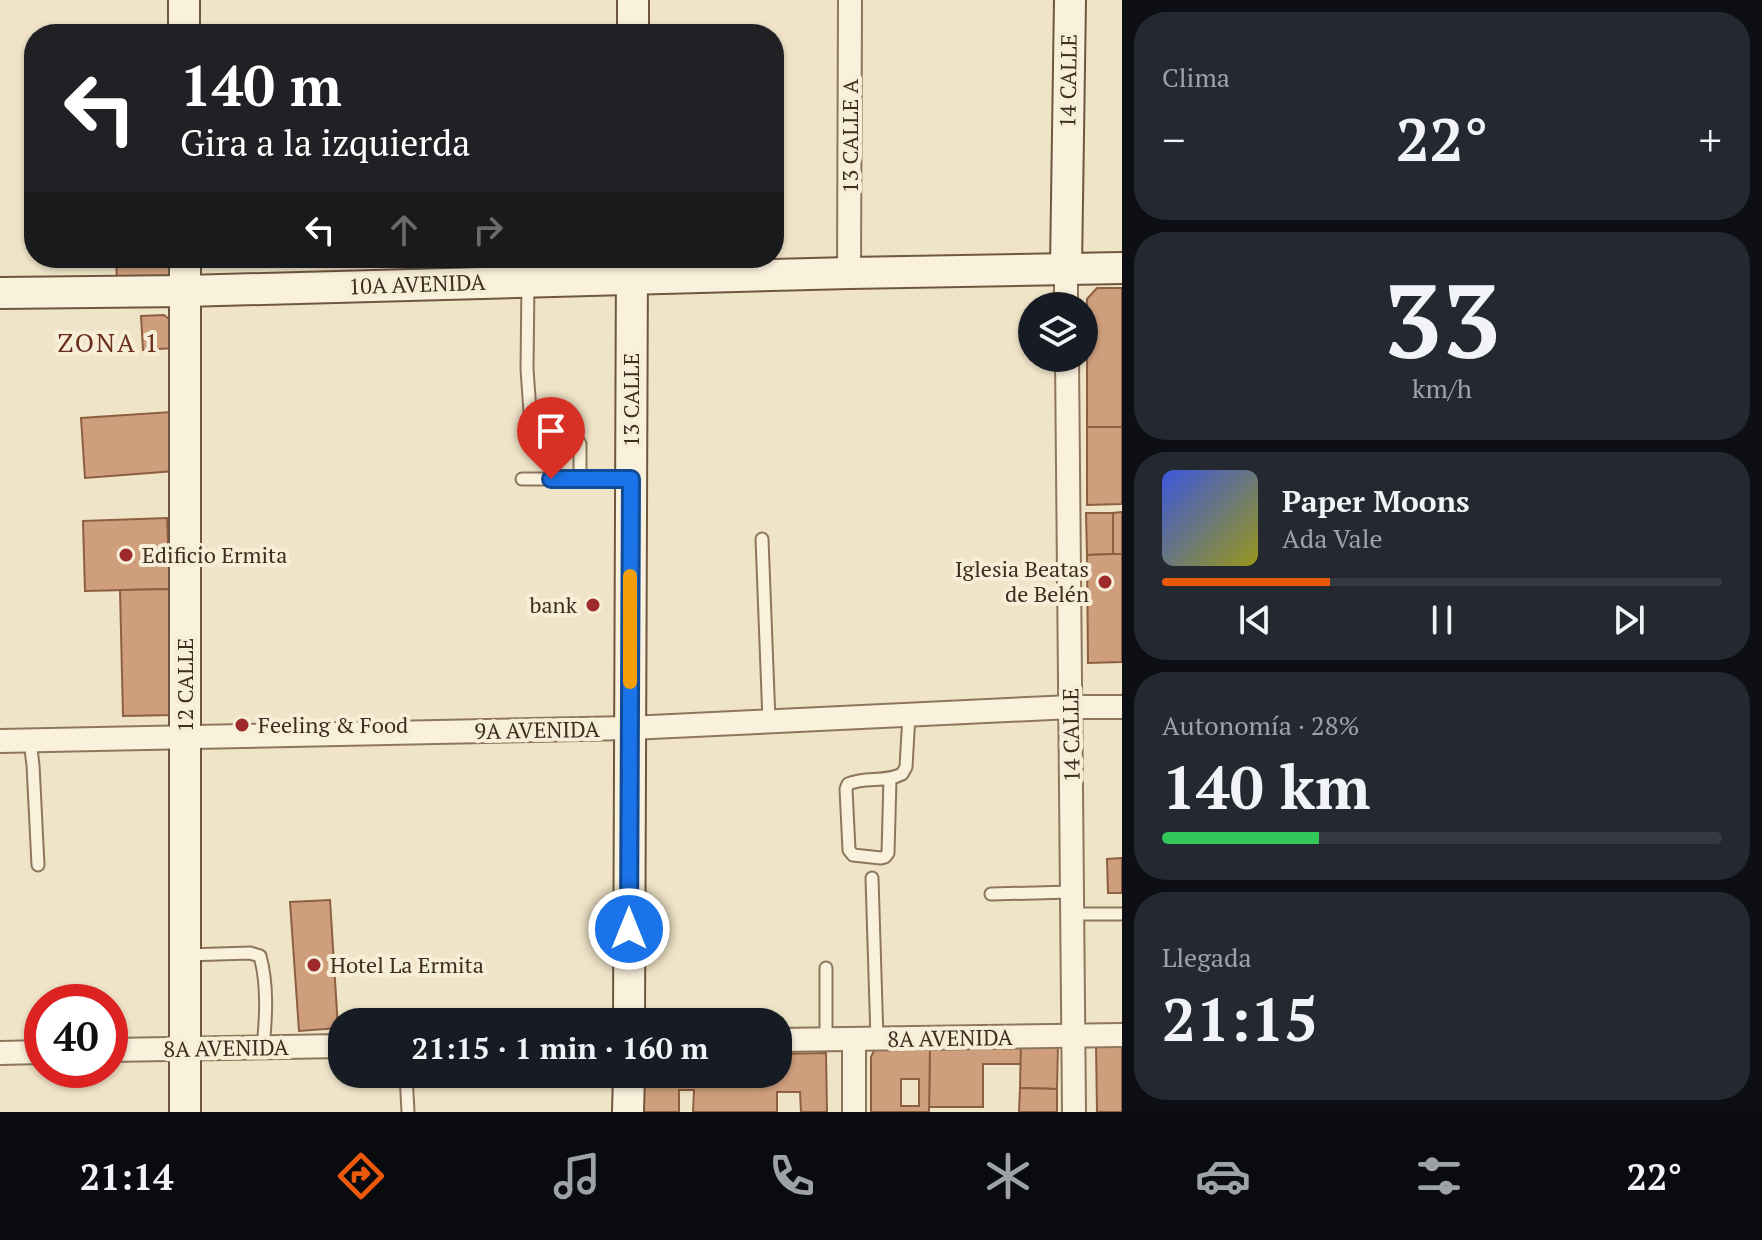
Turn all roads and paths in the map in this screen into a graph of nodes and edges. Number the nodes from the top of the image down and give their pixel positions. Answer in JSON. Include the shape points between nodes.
{"nodes":[{"id":1,"x":184,"y":0,"type":"edge"},
{"id":2,"x":633,"y":0,"type":"edge"},
{"id":3,"x":850,"y":0,"type":"edge"},
{"id":4,"x":1070,"y":0,"type":"edge"},
{"id":5,"x":184,"y":24,"type":"edge"},
{"id":6,"x":633,"y":24,"type":"edge"},
{"id":7,"x":185,"y":268,"type":"edge"},
{"id":8,"x":1066,"y":268,"type":"junction"},
{"id":9,"x":1122,"y":268,"type":"edge"},
{"id":10,"x":632,"y":269,"type":"edge"},
{"id":11,"x":849,"y":273,"type":"junction"},
{"id":12,"x":528,"y":281,"type":"junction"},
{"id":13,"x":185,"y":291,"type":"junction"},
{"id":14,"x":1066,"y":292,"type":"edge"},
{"id":15,"x":0,"y":293,"type":"edge"},
{"id":16,"x":1067,"y":372,"type":"edge"},
{"id":17,"x":522,"y":479,"type":"dead end"},
{"id":18,"x":631,"y":479,"type":"junction"},
{"id":19,"x":580,"y":480,"type":"junction"},
{"id":20,"x":762,"y":539,"type":"dead end"},
{"id":21,"x":1071,"y":707,"type":"junction"},
{"id":22,"x":1122,"y":707,"type":"edge"},
{"id":23,"x":909,"y":715,"type":"junction"},
{"id":24,"x":769,"y":721,"type":"junction"},
{"id":25,"x":630,"y":728,"type":"junction"},
{"id":26,"x":185,"y":738,"type":"junction"},
{"id":27,"x":0,"y":741,"type":"edge"},
{"id":28,"x":30,"y":741,"type":"junction"},
{"id":29,"x":890,"y":779,"type":"junction"},
{"id":30,"x":38,"y":865,"type":"dead end"},
{"id":31,"x":872,"y":878,"type":"dead end"},
{"id":32,"x":991,"y":894,"type":"dead end"},
{"id":33,"x":1073,"y":903,"type":"junction"},
{"id":34,"x":1122,"y":914,"type":"edge"},
{"id":35,"x":185,"y":955,"type":"junction"},
{"id":36,"x":826,"y":968,"type":"dead end"},
{"id":37,"x":629,"y":1008,"type":"edge"},
{"id":38,"x":1122,"y":1035,"type":"edge"},
{"id":39,"x":1074,"y":1036,"type":"junction"},
{"id":40,"x":826,"y":1039,"type":"junction"},
{"id":41,"x":854,"y":1039,"type":"junction"},
{"id":42,"x":877,"y":1039,"type":"junction"},
{"id":43,"x":792,"y":1040,"type":"edge"},
{"id":44,"x":328,"y":1046,"type":"edge"},
{"id":45,"x":263,"y":1047,"type":"junction"},
{"id":46,"x":185,"y":1049,"type":"junction"},
{"id":47,"x":128,"y":1050,"type":"edge"},
{"id":48,"x":24,"y":1052,"type":"edge"},
{"id":49,"x":0,"y":1053,"type":"edge"},
{"id":50,"x":407,"y":1088,"type":"edge"},
{"id":51,"x":629,"y":1088,"type":"edge"},
{"id":52,"x":185,"y":1112,"type":"edge"},
{"id":53,"x":408,"y":1112,"type":"edge"},
{"id":54,"x":628,"y":1112,"type":"edge"},
{"id":55,"x":854,"y":1112,"type":"edge"},
{"id":56,"x":1074,"y":1112,"type":"edge"}],
"edges":[{"from":1,"to":5,"type":"street"},
{"from":2,"to":6,"type":"street"},
{"from":3,"to":11,"type":"street","name":"13 CALLE A"},
{"from":4,"to":8,"type":"street","name":"14 CALLE"},
{"from":7,"to":13,"type":"street","name":"12 CALLE"},
{"from":8,"to":9,"type":"street","name":"10A AVENIDA"},
{"from":8,"to":11,"type":"street","name":"10A AVENIDA"},
{"from":8,"to":14,"type":"street","name":"14 CALLE"},
{"from":10,"to":11,"type":"street","name":"10A AVENIDA"},
{"from":10,"to":12,"type":"street","name":"10A AVENIDA"},
{"from":10,"to":18,"type":"street","name":"13 CALLE"},
{"from":12,"to":13,"type":"street","name":"10A AVENIDA"},
{"from":12,"to":19,"type":"lane","via":[[531,426],[537,435],[576,437]]},
{"from":13,"to":15,"type":"street","name":"10A AVENIDA"},
{"from":13,"to":26,"type":"street","name":"12 CALLE"},
{"from":16,"to":21,"type":"street","name":"14 CALLE"},
{"from":17,"to":19,"type":"lane"},
{"from":18,"to":19,"type":"lane"},
{"from":18,"to":25,"type":"street","name":"13 CALLE"},
{"from":20,"to":24,"type":"lane"},
{"from":21,"to":22,"type":"street","name":"9A AVENIDA"},
{"from":21,"to":23,"type":"street","name":"9A AVENIDA"},
{"from":21,"to":33,"type":"street","name":"14 CALLE"},
{"from":23,"to":24,"type":"street","name":"9A AVENIDA"},
{"from":23,"to":29,"type":"lane","via":[[906,767]]},
{"from":24,"to":25,"type":"street","name":"9A AVENIDA"},
{"from":25,"to":26,"type":"street","name":"9A AVENIDA"},
{"from":25,"to":37,"type":"street","name":"13 CALLE"},
{"from":26,"to":28,"type":"street","name":"9A AVENIDA"},
{"from":26,"to":35,"type":"street","name":"12 CALLE"},
{"from":27,"to":28,"type":"street","name":"9A AVENIDA"},
{"from":28,"to":30,"type":"lane"},
{"from":29,"to":29,"type":"lane","via":[[848,784],[853,855],[881,858],[888,853]]},
{"from":31,"to":42,"type":"lane"},
{"from":32,"to":33,"type":"lane"},
{"from":33,"to":34,"type":"lane"},
{"from":33,"to":39,"type":"street","name":"14 CALLE"},
{"from":35,"to":45,"type":"lane","via":[[260,956]]},
{"from":35,"to":46,"type":"street","name":"12 CALLE"},
{"from":36,"to":40,"type":"lane"},
{"from":38,"to":39,"type":"street","name":"8A AVENIDA"},
{"from":39,"to":42,"type":"street","name":"8A AVENIDA"},
{"from":39,"to":56,"type":"street","name":"14 CALLE"},
{"from":40,"to":41,"type":"street","name":"8A AVENIDA"},
{"from":40,"to":43,"type":"street","name":"8A AVENIDA"},
{"from":41,"to":42,"type":"street","name":"8A AVENIDA"},
{"from":41,"to":55,"type":"street"},
{"from":44,"to":45,"type":"street","name":"8A AVENIDA"},
{"from":45,"to":46,"type":"street","name":"8A AVENIDA"},
{"from":46,"to":47,"type":"street","name":"8A AVENIDA"},
{"from":46,"to":52,"type":"street","name":"12 CALLE"},
{"from":48,"to":49,"type":"street"},
{"from":50,"to":53,"type":"lane"},
{"from":51,"to":54,"type":"street"}]}
